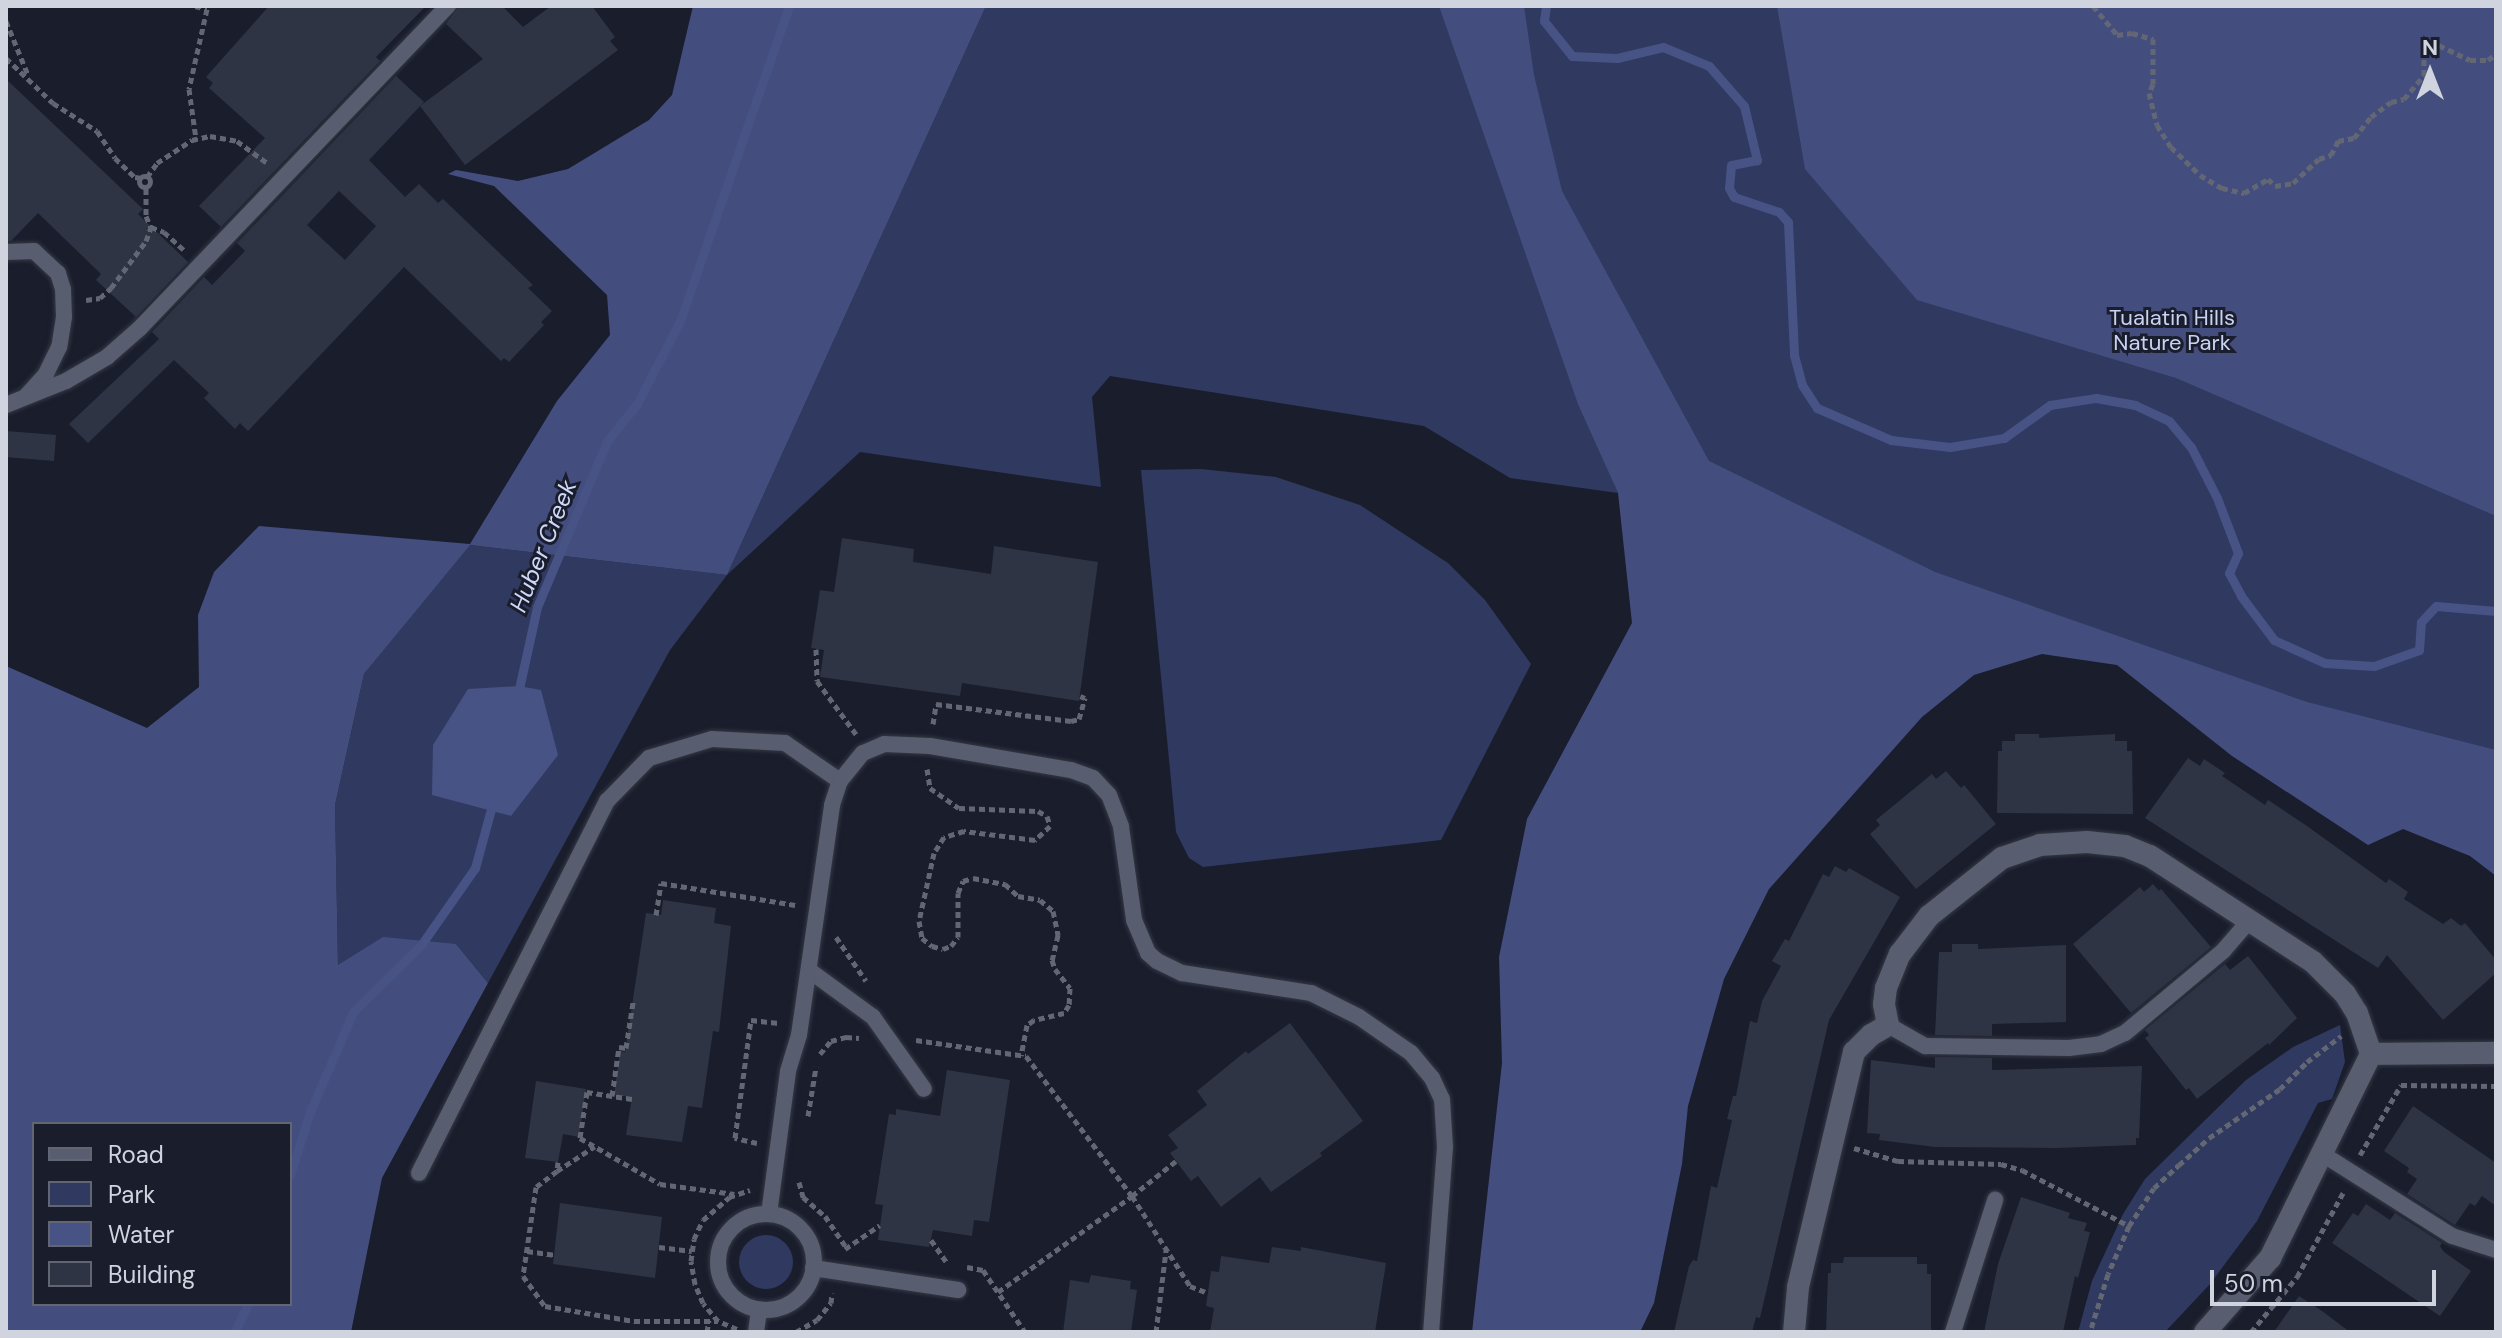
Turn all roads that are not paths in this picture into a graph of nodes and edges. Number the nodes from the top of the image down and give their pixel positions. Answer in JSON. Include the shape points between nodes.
{"nodes":[{"id":1,"x":448,"y":6,"type":"edge"},
{"id":2,"x":6,"y":252,"type":"edge"},
{"id":3,"x":14,"y":402,"type":"edge"},
{"id":4,"x":840,"y":781,"type":"junction"},
{"id":5,"x":2249,"y":921,"type":"junction"},
{"id":6,"x":810,"y":971,"type":"junction"},
{"id":7,"x":1888,"y":1025,"type":"junction"},
{"id":8,"x":2496,"y":1053,"type":"edge"},
{"id":9,"x":2371,"y":1054,"type":"junction"},
{"id":10,"x":924,"y":1089,"type":"dead end"},
{"id":11,"x":2324,"y":1155,"type":"junction"},
{"id":12,"x":419,"y":1173,"type":"dead end"},
{"id":13,"x":1995,"y":1200,"type":"dead end"},
{"id":14,"x":769,"y":1214,"type":"junction"},
{"id":15,"x":2496,"y":1250,"type":"edge"},
{"id":16,"x":813,"y":1268,"type":"junction"},
{"id":17,"x":958,"y":1290,"type":"dead end"},
{"id":18,"x":759,"y":1310,"type":"junction"},
{"id":19,"x":756,"y":1331,"type":"edge"},
{"id":20,"x":2209,"y":1331,"type":"edge"},
{"id":21,"x":1431,"y":1332,"type":"edge"},
{"id":22,"x":1794,"y":1332,"type":"edge"},
{"id":23,"x":1953,"y":1332,"type":"edge"}],
"edges":[{"from":1,"to":3,"type":"lane","via":[[201,266],[107,357]]},
{"from":2,"to":3,"type":"lane","via":[[34,251],[47,261],[58,273],[64,303],[59,347],[46,374]]},
{"from":4,"to":6,"type":"lane","via":[[832,805]]},
{"from":4,"to":12,"type":"lane","via":[[785,743],[712,739],[649,758],[607,801]]},
{"from":4,"to":21,"type":"lane","via":[[863,753],[884,744],[930,746],[1093,778],[1109,795],[1121,827],[1134,920],[1157,961],[1209,979],[1311,993],[1359,1017],[1411,1053],[1432,1078],[1445,1123]]},
{"from":5,"to":7,"type":"lane","via":[[2223,951],[2125,1033],[2101,1044],[1925,1046]]},
{"from":5,"to":7,"type":"street","via":[[2150,856],[2125,846],[2087,842],[2021,849],[1984,869],[1916,932],[1890,972],[1884,1004]]},
{"from":5,"to":9,"type":"street","via":[[2331,977],[2357,1013]]},
{"from":6,"to":10,"type":"lane","via":[[873,1017]]},
{"from":6,"to":14,"type":"lane","via":[[788,1071]]},
{"from":7,"to":22,"type":"street","via":[[1854,1052],[1798,1287]]},
{"from":8,"to":9,"type":"street"},
{"from":9,"to":11,"type":"street"},
{"from":11,"to":15,"type":"lane","via":[[2452,1236]]},
{"from":11,"to":20,"type":"street","via":[[2270,1258]]},
{"from":13,"to":23,"type":"lane"},
{"from":14,"to":16,"type":"lane","via":[[790,1221],[806,1236]]},
{"from":14,"to":18,"type":"lane","via":[[730,1229],[718,1258],[725,1288],[740,1303]]},
{"from":16,"to":17,"type":"lane"},
{"from":16,"to":18,"type":"lane","via":[[808,1286],[795,1301]]},
{"from":18,"to":19,"type":"lane"}]}
